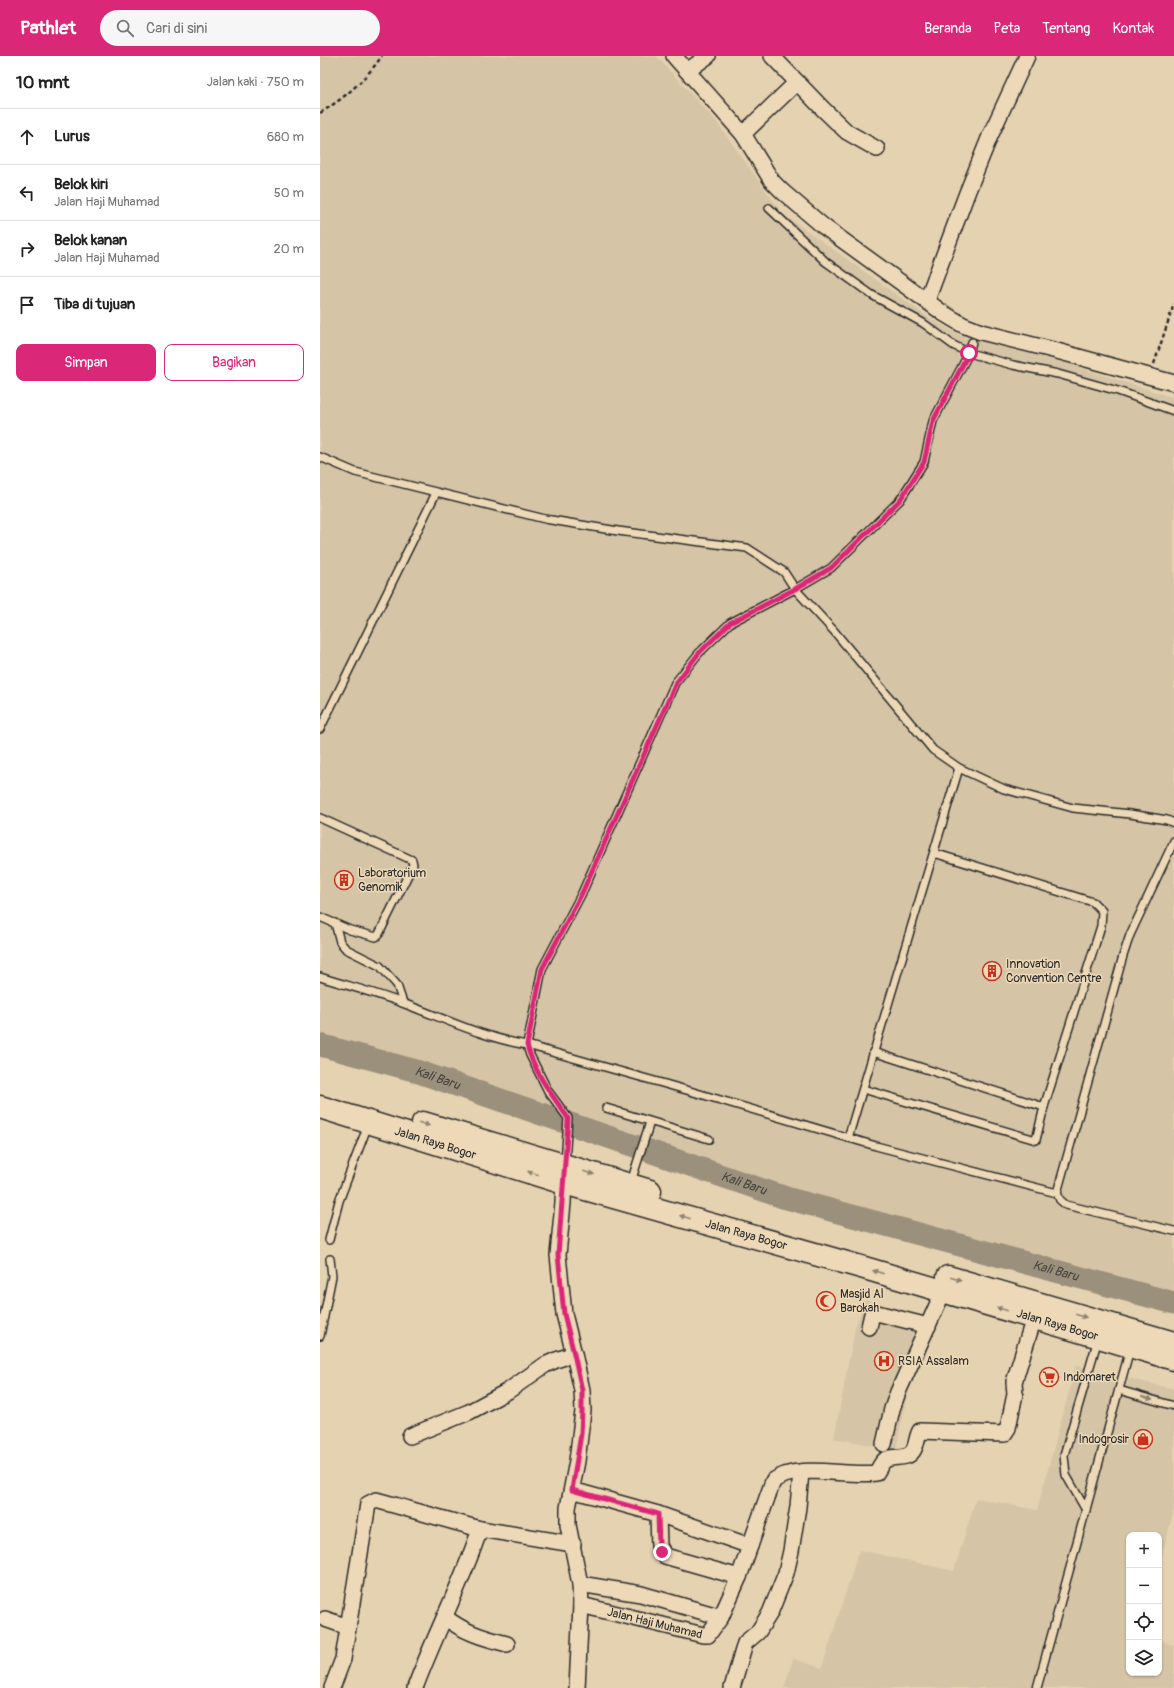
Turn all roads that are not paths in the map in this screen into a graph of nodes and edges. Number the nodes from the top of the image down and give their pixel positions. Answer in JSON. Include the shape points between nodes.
{"nodes":[{"id":1,"x":674,"y":56,"type":"edge"},
{"id":2,"x":708,"y":56,"type":"edge"},
{"id":3,"x":772,"y":56,"type":"edge"},
{"id":4,"x":1027,"y":56,"type":"edge"},
{"id":5,"x":687,"y":71,"type":"junction"},
{"id":6,"x":796,"y":82,"type":"junction"},
{"id":7,"x":743,"y":134,"type":"junction"},
{"id":8,"x":877,"y":149,"type":"dead end"},
{"id":9,"x":769,"y":208,"type":"dead end"},
{"id":10,"x":927,"y":300,"type":"junction"},
{"id":11,"x":972,"y":342,"type":"dead end"},
{"id":12,"x":969,"y":353,"type":"junction"},
{"id":13,"x":1174,"y":383,"type":"edge"},
{"id":14,"x":1174,"y":410,"type":"edge"},
{"id":15,"x":320,"y":456,"type":"edge"},
{"id":16,"x":436,"y":492,"type":"junction"},
{"id":17,"x":795,"y":589,"type":"junction"},
{"id":18,"x":320,"y":729,"type":"edge"},
{"id":19,"x":959,"y":768,"type":"junction"},
{"id":20,"x":320,"y":818,"type":"edge"},
{"id":21,"x":1174,"y":823,"type":"edge"},
{"id":22,"x":1174,"y":841,"type":"edge"},
{"id":23,"x":934,"y":853,"type":"junction"},
{"id":24,"x":320,"y":916,"type":"edge"},
{"id":25,"x":335,"y":923,"type":"junction"},
{"id":26,"x":320,"y":977,"type":"edge"},
{"id":27,"x":403,"y":1003,"type":"junction"},
{"id":28,"x":527,"y":1045,"type":"junction"},
{"id":29,"x":873,"y":1052,"type":"junction"},
{"id":30,"x":863,"y":1089,"type":"junction"},
{"id":31,"x":320,"y":1092,"type":"edge"},
{"id":32,"x":320,"y":1107,"type":"edge"},
{"id":33,"x":1044,"y":1107,"type":"junction"},
{"id":34,"x":606,"y":1108,"type":"dead end"},
{"id":35,"x":369,"y":1122,"type":"junction"},
{"id":36,"x":650,"y":1122,"type":"junction"},
{"id":37,"x":848,"y":1138,"type":"junction"},
{"id":38,"x":709,"y":1139,"type":"dead end"},
{"id":39,"x":564,"y":1174,"type":"junction"},
{"id":40,"x":628,"y":1192,"type":"junction"},
{"id":41,"x":1057,"y":1193,"type":"junction"},
{"id":42,"x":1174,"y":1231,"type":"edge"},
{"id":43,"x":330,"y":1240,"type":"dead end"},
{"id":44,"x":330,"y":1259,"type":"dead end"},
{"id":45,"x":943,"y":1292,"type":"junction"},
{"id":46,"x":1034,"y":1318,"type":"junction"},
{"id":47,"x":928,"y":1326,"type":"junction"},
{"id":48,"x":869,"y":1327,"type":"dead end"},
{"id":49,"x":320,"y":1336,"type":"edge"},
{"id":50,"x":1098,"y":1337,"type":"junction"},
{"id":51,"x":1133,"y":1339,"type":"junction"},
{"id":52,"x":1174,"y":1343,"type":"edge"},
{"id":53,"x":574,"y":1354,"type":"junction"},
{"id":54,"x":1174,"y":1360,"type":"edge"},
{"id":55,"x":1119,"y":1390,"type":"junction"},
{"id":56,"x":1174,"y":1406,"type":"edge"},
{"id":57,"x":410,"y":1436,"type":"dead end"},
{"id":58,"x":884,"y":1444,"type":"dead end"},
{"id":59,"x":801,"y":1472,"type":"junction"},
{"id":60,"x":572,"y":1490,"type":"junction"},
{"id":61,"x":1086,"y":1510,"type":"junction"},
{"id":62,"x":658,"y":1514,"type":"junction"},
{"id":63,"x":480,"y":1529,"type":"junction"},
{"id":64,"x":573,"y":1544,"type":"junction"},
{"id":65,"x":750,"y":1546,"type":"junction"},
{"id":66,"x":739,"y":1577,"type":"junction"},
{"id":67,"x":580,"y":1584,"type":"junction"},
{"id":68,"x":581,"y":1605,"type":"junction"},
{"id":69,"x":444,"y":1617,"type":"junction"},
{"id":70,"x":720,"y":1617,"type":"junction"},
{"id":71,"x":325,"y":1619,"type":"dead end"},
{"id":72,"x":348,"y":1627,"type":"junction"},
{"id":73,"x":507,"y":1644,"type":"dead end"},
{"id":74,"x":332,"y":1688,"type":"edge"},
{"id":75,"x":415,"y":1688,"type":"edge"},
{"id":76,"x":577,"y":1688,"type":"edge"},
{"id":77,"x":732,"y":1688,"type":"edge"},
{"id":78,"x":1037,"y":1688,"type":"edge"}],
"edges":[{"from":1,"to":5,"type":"street"},
{"from":2,"to":5,"type":"street"},
{"from":3,"to":6,"type":"street"},
{"from":4,"to":10,"type":"street","via":[[990,136]]},
{"from":5,"to":7,"type":"street"},
{"from":6,"to":7,"type":"street"},
{"from":6,"to":8,"type":"street","via":[[846,132]]},
{"from":7,"to":10,"type":"street","via":[[772,181],[797,205]]},
{"from":9,"to":12,"type":"lane","via":[[826,262],[872,295],[923,323],[953,345]]},
{"from":10,"to":13,"type":"street","via":[[963,325],[981,332]]},
{"from":11,"to":12,"type":"lane"},
{"from":12,"to":14,"type":"lane","via":[[1058,374]]},
{"from":12,"to":17,"type":"lane","via":[[933,421],[924,462],[900,500],[831,568]]},
{"from":15,"to":16,"type":"lane","via":[[355,472]]},
{"from":16,"to":17,"type":"lane","via":[[545,519],[747,548],[784,572]]},
{"from":16,"to":18,"type":"lane"},
{"from":17,"to":19,"type":"lane","via":[[834,631],[933,750]]},
{"from":17,"to":28,"type":"lane","via":[[730,623],[699,653],[676,683],[582,893],[542,969]]},
{"from":19,"to":21,"type":"lane","via":[[1004,789],[1073,808],[1130,814]]},
{"from":19,"to":23,"type":"lane"},
{"from":20,"to":25,"type":"lane","via":[[412,860],[413,865],[379,934],[376,936],[350,930]]},
{"from":22,"to":41,"type":"lane","via":[[1130,935],[1123,956]]},
{"from":23,"to":29,"type":"lane"},
{"from":23,"to":33,"type":"lane","via":[[1093,902],[1102,911],[1101,926]]},
{"from":24,"to":25,"type":"lane"},
{"from":25,"to":27,"type":"lane","via":[[340,942],[346,949],[380,966],[397,985]]},
{"from":26,"to":27,"type":"lane"},
{"from":27,"to":28,"type":"lane","via":[[475,1032]]},
{"from":28,"to":37,"type":"lane"},
{"from":28,"to":39,"type":"lane","via":[[548,1091],[568,1118]]},
{"from":29,"to":30,"type":"lane"},
{"from":29,"to":33,"type":"lane"},
{"from":30,"to":33,"type":"lane","via":[[1036,1140]]},
{"from":30,"to":37,"type":"lane"},
{"from":31,"to":39,"type":"highway","name":"Jalan Raya Bogor","one_way":true},
{"from":32,"to":35,"type":"highway","name":"Jalan Raya Bogor"},
{"from":34,"to":36,"type":"lane"},
{"from":39,"to":35,"type":"highway","name":"Jalan Raya Bogor","one_way":true},
{"from":35,"to":43,"type":"lane","via":[[339,1201]]},
{"from":36,"to":38,"type":"lane"},
{"from":36,"to":40,"type":"lane"},
{"from":37,"to":41,"type":"lane"},
{"from":39,"to":40,"type":"highway","name":"Jalan Raya Bogor"},
{"from":39,"to":53,"type":"street","via":[[558,1255],[564,1314]]},
{"from":45,"to":40,"type":"highway","name":"Jalan Raya Bogor","one_way":true},
{"from":40,"to":51,"type":"highway","name":"Jalan Raya Bogor","one_way":true},
{"from":41,"to":42,"type":"lane","via":[[1066,1205]]},
{"from":44,"to":49,"type":"lane","via":[[332,1276]]},
{"from":46,"to":45,"type":"highway","name":"Jalan Raya Bogor","one_way":true},
{"from":45,"to":47,"type":"street"},
{"from":46,"to":50,"type":"highway","name":"Jalan Raya Bogor"},
{"from":46,"to":59,"type":"street","name":"Jalan Haji Muhamad","via":[[1014,1382],[1016,1394],[1008,1428],[1004,1434],[920,1431],[909,1455],[883,1461],[876,1473],[864,1475]]},
{"from":47,"to":48,"type":"street","via":[[872,1314]]},
{"from":47,"to":58,"type":"street","via":[[892,1409]]},
{"from":50,"to":51,"type":"highway","name":"Jalan Raya Bogor"},
{"from":50,"to":61,"type":"lane","via":[[1064,1455],[1066,1475]]},
{"from":51,"to":52,"type":"highway","name":"Jalan Raya Bogor"},
{"from":51,"to":54,"type":"highway","name":"Jalan Raya Bogor"},
{"from":51,"to":55,"type":"lane"},
{"from":53,"to":57,"type":"street","via":[[546,1365],[469,1412]]},
{"from":53,"to":60,"type":"street","via":[[582,1390],[582,1411]]},
{"from":55,"to":56,"type":"lane","one_way":true},
{"from":55,"to":61,"type":"lane"},
{"from":59,"to":65,"type":"street","name":"Jalan Haji Muhamad","via":[[773,1481]]},
{"from":59,"to":77,"type":"street","via":[[798,1508],[786,1574],[770,1613],[758,1632],[745,1643]]},
{"from":60,"to":62,"type":"street"},
{"from":60,"to":64,"type":"street","via":[[568,1525]]},
{"from":61,"to":78,"type":"lane"},
{"from":62,"to":65,"type":"street"},
{"from":62,"to":66,"type":"street","via":[[659,1546],[666,1556]]},
{"from":63,"to":64,"type":"street"},
{"from":63,"to":69,"type":"street","via":[[460,1584]]},
{"from":63,"to":72,"type":"street","via":[[376,1500],[370,1502]]},
{"from":64,"to":67,"type":"street"},
{"from":65,"to":66,"type":"street","name":"Jalan Haji Muhamad"},
{"from":66,"to":70,"type":"street","name":"Jalan Haji Muhamad"},
{"from":67,"to":68,"type":"street"},
{"from":67,"to":70,"type":"street","name":"Jalan Haji Muhamad","via":[[641,1594]]},
{"from":68,"to":70,"type":"street","name":"Jalan Haji Muhamad","via":[[703,1635],[711,1632]]},
{"from":68,"to":76,"type":"street"},
{"from":69,"to":73,"type":"street","via":[[470,1633]]},
{"from":69,"to":75,"type":"street"},
{"from":71,"to":72,"type":"street"},
{"from":72,"to":74,"type":"street","via":[[343,1660]]}]}
